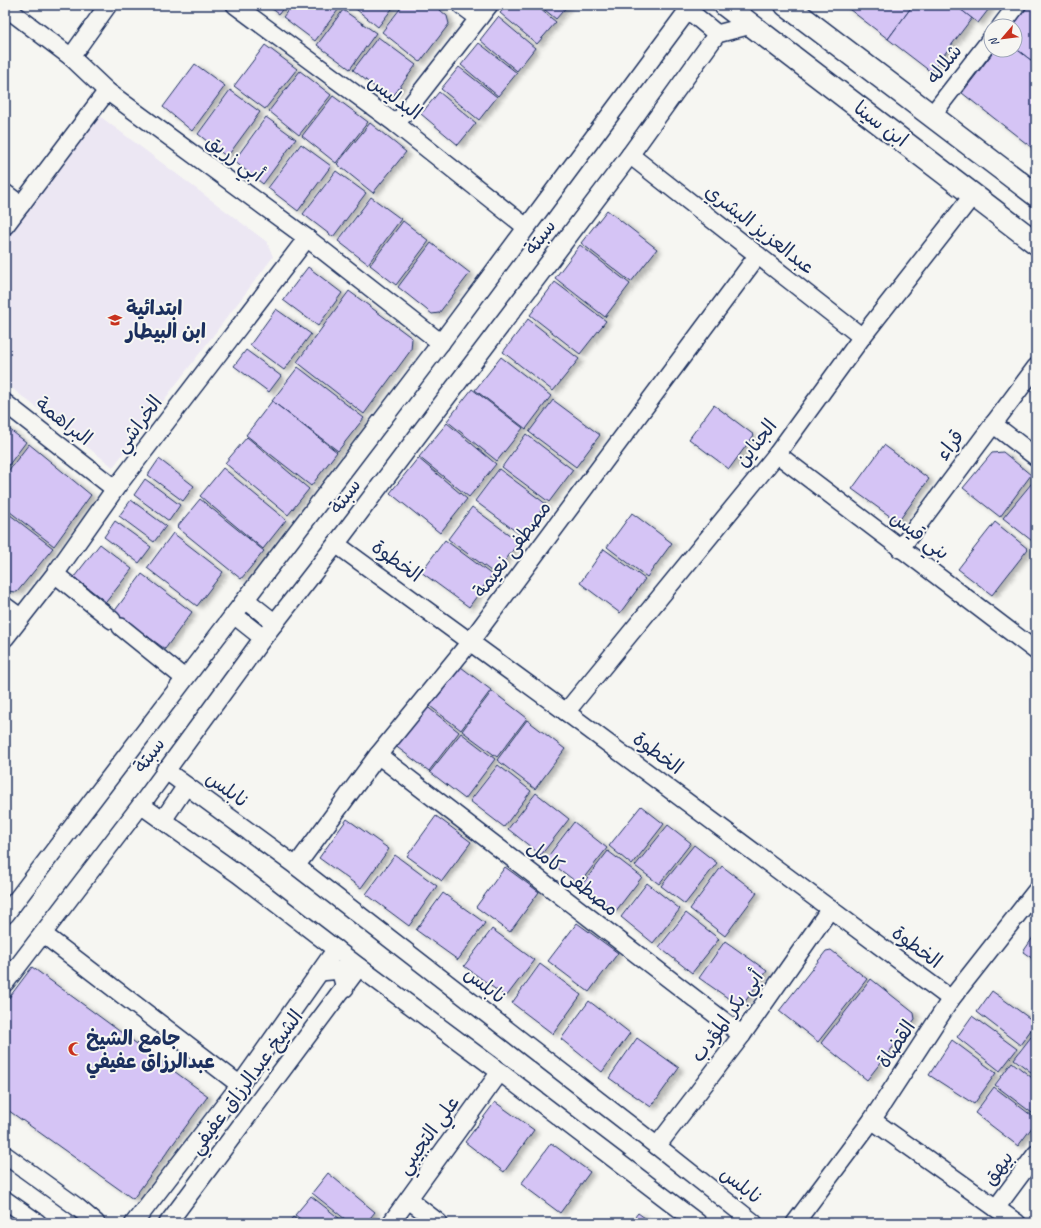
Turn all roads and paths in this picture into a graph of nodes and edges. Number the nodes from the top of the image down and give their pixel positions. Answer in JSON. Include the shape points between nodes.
{"nodes":[{"id":1,"x":108,"y":5,"type":"edge"},
{"id":2,"x":235,"y":5,"type":"edge"},
{"id":3,"x":461,"y":5,"type":"edge"},
{"id":4,"x":725,"y":5,"type":"edge"},
{"id":5,"x":786,"y":5,"type":"edge"},
{"id":6,"x":1017,"y":5,"type":"edge"},
{"id":7,"x":5,"y":7,"type":"edge"},
{"id":8,"x":688,"y":7,"type":"edge"},
{"id":9,"x":484,"y":11,"type":"edge"},
{"id":10,"x":1007,"y":18,"type":"edge"},
{"id":11,"x":752,"y":25,"type":"junction"},
{"id":12,"x":717,"y":34,"type":"junction"},
{"id":13,"x":983,"y":49,"type":"edge"},
{"id":14,"x":71,"y":57,"type":"junction"},
{"id":15,"x":107,"y":91,"type":"junction"},
{"id":16,"x":932,"y":115,"type":"junction"},
{"id":17,"x":396,"y":124,"type":"junction"},
{"id":18,"x":630,"y":155,"type":"junction"},
{"id":19,"x":5,"y":193,"type":"edge"},
{"id":20,"x":973,"y":194,"type":"junction"},
{"id":21,"x":1036,"y":195,"type":"edge"},
{"id":22,"x":21,"y":205,"type":"junction"},
{"id":23,"x":5,"y":226,"type":"edge"},
{"id":24,"x":526,"y":227,"type":"junction"},
{"id":25,"x":307,"y":238,"type":"junction"},
{"id":26,"x":1036,"y":243,"type":"edge"},
{"id":27,"x":758,"y":255,"type":"junction"},
{"id":28,"x":862,"y":337,"type":"junction"},
{"id":29,"x":441,"y":342,"type":"junction"},
{"id":30,"x":1036,"y":367,"type":"edge"},
{"id":31,"x":5,"y":403,"type":"edge"},
{"id":32,"x":993,"y":424,"type":"junction"},
{"id":33,"x":777,"y":454,"type":"junction"},
{"id":34,"x":1036,"y":457,"type":"edge"},
{"id":35,"x":115,"y":489,"type":"junction"},
{"id":36,"x":336,"y":544,"type":"junction"},
{"id":37,"x":900,"y":549,"type":"junction"},
{"id":38,"x":55,"y":574,"type":"junction"},
{"id":39,"x":246,"y":600,"type":"junction"},
{"id":40,"x":5,"y":606,"type":"edge"},
{"id":41,"x":234,"y":615,"type":"junction"},
{"id":42,"x":20,"y":617,"type":"junction"},
{"id":43,"x":275,"y":623,"type":"junction"},
{"id":44,"x":5,"y":638,"type":"edge"},
{"id":45,"x":263,"y":638,"type":"junction"},
{"id":46,"x":470,"y":642,"type":"junction"},
{"id":47,"x":1036,"y":651,"type":"edge"},
{"id":48,"x":184,"y":678,"type":"junction"},
{"id":49,"x":566,"y":712,"type":"junction"},
{"id":50,"x":378,"y":755,"type":"junction"},
{"id":51,"x":166,"y":770,"type":"junction"},
{"id":52,"x":186,"y":786,"type":"junction"},
{"id":53,"x":141,"y":805,"type":"junction"},
{"id":54,"x":163,"y":820,"type":"junction"},
{"id":55,"x":296,"y":866,"type":"junction"},
{"id":56,"x":1036,"y":891,"type":"edge"},
{"id":57,"x":830,"y":909,"type":"junction"},
{"id":58,"x":5,"y":915,"type":"edge"},
{"id":59,"x":43,"y":934,"type":"junction"},
{"id":60,"x":336,"y":949,"type":"junction"},
{"id":61,"x":359,"y":967,"type":"junction"},
{"id":62,"x":320,"y":972,"type":"junction"},
{"id":63,"x":5,"y":983,"type":"edge"},
{"id":64,"x":345,"y":988,"type":"junction"},
{"id":65,"x":952,"y":999,"type":"junction"},
{"id":66,"x":742,"y":1035,"type":"junction"},
{"id":67,"x":500,"y":1072,"type":"junction"},
{"id":68,"x":240,"y":1085,"type":"junction"},
{"id":69,"x":872,"y":1120,"type":"junction"},
{"id":70,"x":657,"y":1146,"type":"junction"},
{"id":71,"x":1036,"y":1154,"type":"edge"},
{"id":72,"x":5,"y":1155,"type":"edge"},
{"id":73,"x":5,"y":1200,"type":"edge"},
{"id":74,"x":409,"y":1200,"type":"junction"},
{"id":75,"x":996,"y":1208,"type":"junction"},
{"id":76,"x":78,"y":1215,"type":"edge"},
{"id":77,"x":38,"y":1223,"type":"edge"},
{"id":78,"x":96,"y":1223,"type":"edge"},
{"id":79,"x":134,"y":1223,"type":"edge"},
{"id":80,"x":168,"y":1223,"type":"edge"},
{"id":81,"x":391,"y":1223,"type":"edge"},
{"id":82,"x":439,"y":1223,"type":"edge"},
{"id":83,"x":698,"y":1223,"type":"edge"},
{"id":84,"x":754,"y":1223,"type":"edge"},
{"id":85,"x":794,"y":1223,"type":"edge"},
{"id":86,"x":1016,"y":1223,"type":"edge"}],
"edges":[{"from":1,"to":14,"type":"street"},
{"from":2,"to":17,"type":"street","name":"البدليس"},
{"from":3,"to":9,"type":"street"},
{"from":4,"to":11,"type":"street","name":"ابن سينا"},
{"from":5,"to":16,"type":"street","name":"ابن سينا"},
{"from":6,"to":10,"type":"street"},
{"from":7,"to":14,"type":"street","name":"أبي زريق"},
{"from":8,"to":12,"type":"street","name":"سبتة"},
{"from":8,"to":24,"type":"street","name":"سبتة"},
{"from":9,"to":17,"type":"street"},
{"from":11,"to":12,"type":"street"},
{"from":11,"to":20,"type":"street","name":"ابن سينا"},
{"from":12,"to":18,"type":"street","name":"سبتة"},
{"from":13,"to":16,"type":"street","name":"شلاله"},
{"from":14,"to":15,"type":"street","name":"أبي زريق"},
{"from":15,"to":22,"type":"street"},
{"from":15,"to":25,"type":"street","name":"أبي زريق"},
{"from":16,"to":21,"type":"street","name":"ابن سينا"},
{"from":17,"to":24,"type":"street","name":"البدليس"},
{"from":18,"to":27,"type":"street","name":"عبدالعزيز البشري"},
{"from":18,"to":36,"type":"street","name":"سبتة"},
{"from":19,"to":22,"type":"street"},
{"from":20,"to":26,"type":"street","name":"ابن سينا"},
{"from":20,"to":28,"type":"street","name":"الجناين"},
{"from":22,"to":23,"type":"street"},
{"from":24,"to":29,"type":"street","name":"سبتة"},
{"from":25,"to":29,"type":"street","name":"أبي زريق"},
{"from":25,"to":35,"type":"street","name":"الخراشي"},
{"from":27,"to":28,"type":"street","name":"عبدالعزيز البشري"},
{"from":27,"to":46,"type":"street","name":"مصطفى نعيمة"},
{"from":28,"to":33,"type":"street","name":"الجناين"},
{"from":29,"to":39,"type":"street","name":"سبتة"},
{"from":30,"to":32,"type":"street","name":"قراء"},
{"from":31,"to":35,"type":"street","name":"البراهمة"},
{"from":32,"to":34,"type":"street"},
{"from":32,"to":37,"type":"street","name":"قراء"},
{"from":33,"to":37,"type":"street","name":"بني قيس"},
{"from":33,"to":49,"type":"street","name":"الجناين"},
{"from":35,"to":38,"type":"street","name":"الخراشي"},
{"from":36,"to":43,"type":"street","name":"سبتة"},
{"from":36,"to":46,"type":"street","name":"الخطوة"},
{"from":37,"to":47,"type":"street","name":"بني قيس"},
{"from":38,"to":42,"type":"street","name":"الخراشي"},
{"from":38,"to":48,"type":"street"},
{"from":39,"to":41,"type":"street","name":"سبتة"},
{"from":39,"to":43,"type":"street"},
{"from":40,"to":42,"type":"street"},
{"from":41,"to":45,"type":"street"},
{"from":41,"to":48,"type":"street","name":"سبتة"},
{"from":42,"to":44,"type":"street","name":"الخراشي"},
{"from":43,"to":45,"type":"street","name":"سبتة"},
{"from":45,"to":51,"type":"street","name":"سبتة"},
{"from":46,"to":49,"type":"street","name":"الخطوة"},
{"from":46,"to":50,"type":"street","name":"مصطفى نعيمة"},
{"from":48,"to":58,"type":"street","name":"سبتة"},
{"from":49,"to":57,"type":"street","name":"الخطوة"},
{"from":50,"to":55,"type":"street","name":"مصطفى نعيمة"},
{"from":50,"to":66,"type":"street","name":"مصطفى كامل"},
{"from":51,"to":52,"type":"street","name":"نابلس"},
{"from":51,"to":53,"type":"street","name":"سبتة"},
{"from":52,"to":54,"type":"street","name":"نابلس"},
{"from":52,"to":55,"type":"street","name":"نابلس"},
{"from":53,"to":54,"type":"street"},
{"from":53,"to":59,"type":"street","name":"سبتة"},
{"from":54,"to":60,"type":"street"},
{"from":55,"to":70,"type":"street","name":"نابلس"},
{"from":56,"to":65,"type":"street","name":"القضاة"},
{"from":57,"to":65,"type":"street","name":"الخطوة"},
{"from":57,"to":66,"type":"street","name":"أبي بكر المؤدب"},
{"from":59,"to":63,"type":"street","name":"سبتة"},
{"from":59,"to":68,"type":"street"},
{"from":60,"to":61,"type":"street"},
{"from":60,"to":62,"type":"street","name":"الشيخ عبدالرزاق عفيفي"},
{"from":61,"to":64,"type":"street","name":"الشيخ عبدالرزاق عفيفي"},
{"from":61,"to":67,"type":"street"},
{"from":62,"to":64,"type":"street","via":[[340,970]]},
{"from":62,"to":68,"type":"street","name":"الشيخ عبدالرزاق عفيفي"},
{"from":64,"to":80,"type":"street","name":"الشيخ عبدالرزاق عفيفي"},
{"from":65,"to":69,"type":"street","name":"القضاة"},
{"from":66,"to":70,"type":"street","name":"أبي بكر المؤدب"},
{"from":67,"to":74,"type":"street","name":"علي التجيبي"},
{"from":67,"to":83,"type":"street"},
{"from":68,"to":79,"type":"street","name":"الشيخ عبدالرزاق عفيفي"},
{"from":69,"to":75,"type":"street"},
{"from":69,"to":85,"type":"street","name":"القضاة"},
{"from":70,"to":84,"type":"street","name":"نابلس"},
{"from":71,"to":75,"type":"street","name":"بيهق"},
{"from":72,"to":76,"type":"street"},
{"from":73,"to":77,"type":"street"},
{"from":74,"to":81,"type":"street","name":"علي التجيبي"},
{"from":74,"to":82,"type":"street"},
{"from":75,"to":86,"type":"street"},
{"from":76,"to":78,"type":"street"}]}
